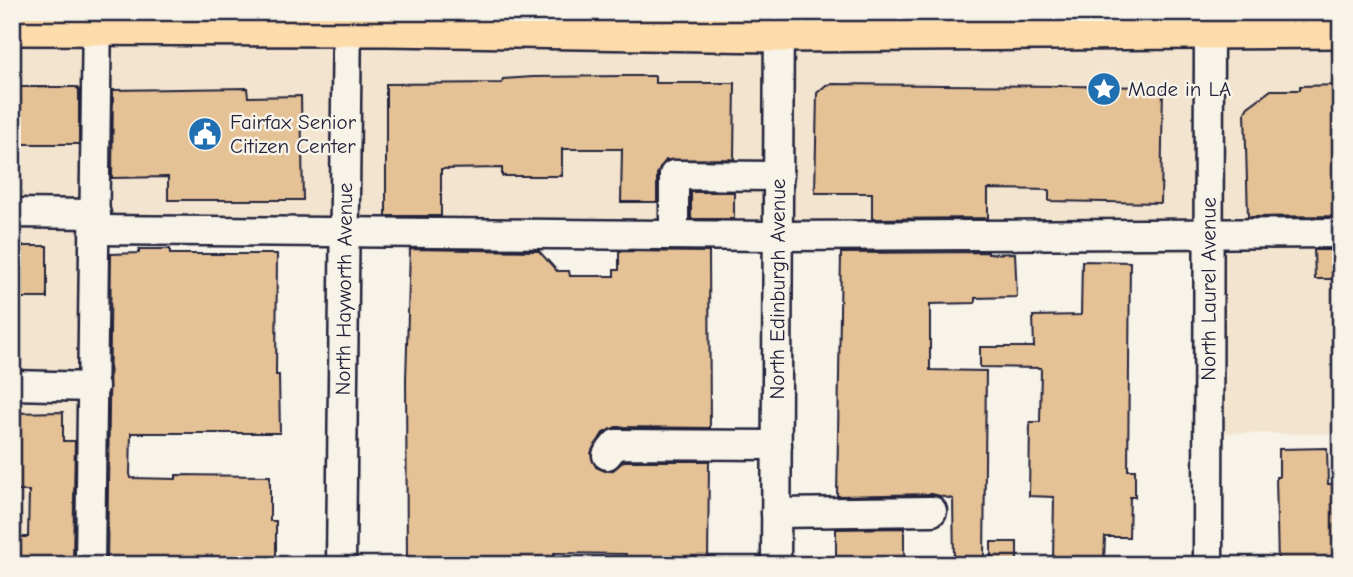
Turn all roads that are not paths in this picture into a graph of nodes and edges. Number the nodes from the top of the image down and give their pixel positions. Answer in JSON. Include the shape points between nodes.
{"nodes":[{"id":1,"x":97,"y":19,"type":"edge"},
{"id":2,"x":347,"y":20,"type":"edge"},
{"id":3,"x":1209,"y":21,"type":"edge"},
{"id":4,"x":779,"y":23,"type":"edge"},
{"id":5,"x":12,"y":26,"type":"edge"},
{"id":6,"x":1341,"y":29,"type":"edge"},
{"id":7,"x":779,"y":176,"type":"junction"},
{"id":8,"x":12,"y":213,"type":"edge"},
{"id":9,"x":96,"y":222,"type":"junction"},
{"id":10,"x":344,"y":230,"type":"junction"},
{"id":11,"x":1211,"y":232,"type":"junction"},
{"id":12,"x":1341,"y":233,"type":"edge"},
{"id":13,"x":674,"y":235,"type":"junction"},
{"id":14,"x":779,"y":236,"type":"junction"},
{"id":15,"x":12,"y":385,"type":"edge"},
{"id":16,"x":94,"y":387,"type":"junction"},
{"id":17,"x":777,"y":445,"type":"junction"},
{"id":18,"x":607,"y":455,"type":"dead end"},
{"id":19,"x":932,"y":511,"type":"dead end"},
{"id":20,"x":776,"y":513,"type":"junction"},
{"id":21,"x":90,"y":565,"type":"edge"},
{"id":22,"x":341,"y":565,"type":"edge"},
{"id":23,"x":776,"y":565,"type":"edge"},
{"id":24,"x":1208,"y":565,"type":"edge"}],
"edges":[{"from":1,"to":2,"type":"main road"},
{"from":1,"to":5,"type":"main road"},
{"from":1,"to":9,"type":"street"},
{"from":2,"to":4,"type":"main road"},
{"from":2,"to":10,"type":"street","name":"North Hayworth Avenue"},
{"from":3,"to":4,"type":"main road"},
{"from":3,"to":6,"type":"main road"},
{"from":3,"to":11,"type":"street","name":"North Laurel Avenue"},
{"from":4,"to":7,"type":"street","name":"North Edinburgh Avenue"},
{"from":7,"to":13,"type":"street","via":[[674,175]]},
{"from":7,"to":14,"type":"street","name":"North Edinburgh Avenue"},
{"from":8,"to":9,"type":"street"},
{"from":9,"to":10,"type":"street"},
{"from":9,"to":16,"type":"street"},
{"from":10,"to":13,"type":"street"},
{"from":10,"to":22,"type":"street","name":"North Hayworth Avenue"},
{"from":11,"to":12,"type":"street"},
{"from":11,"to":14,"type":"street"},
{"from":11,"to":24,"type":"street","name":"North Laurel Avenue"},
{"from":13,"to":14,"type":"street"},
{"from":14,"to":17,"type":"street","name":"North Edinburgh Avenue"},
{"from":15,"to":16,"type":"street"},
{"from":16,"to":21,"type":"street"},
{"from":17,"to":18,"type":"street","via":[[616,444]]},
{"from":17,"to":20,"type":"street","name":"North Edinburgh Avenue"},
{"from":19,"to":20,"type":"street"},
{"from":20,"to":23,"type":"street","name":"North Edinburgh Avenue"}]}
